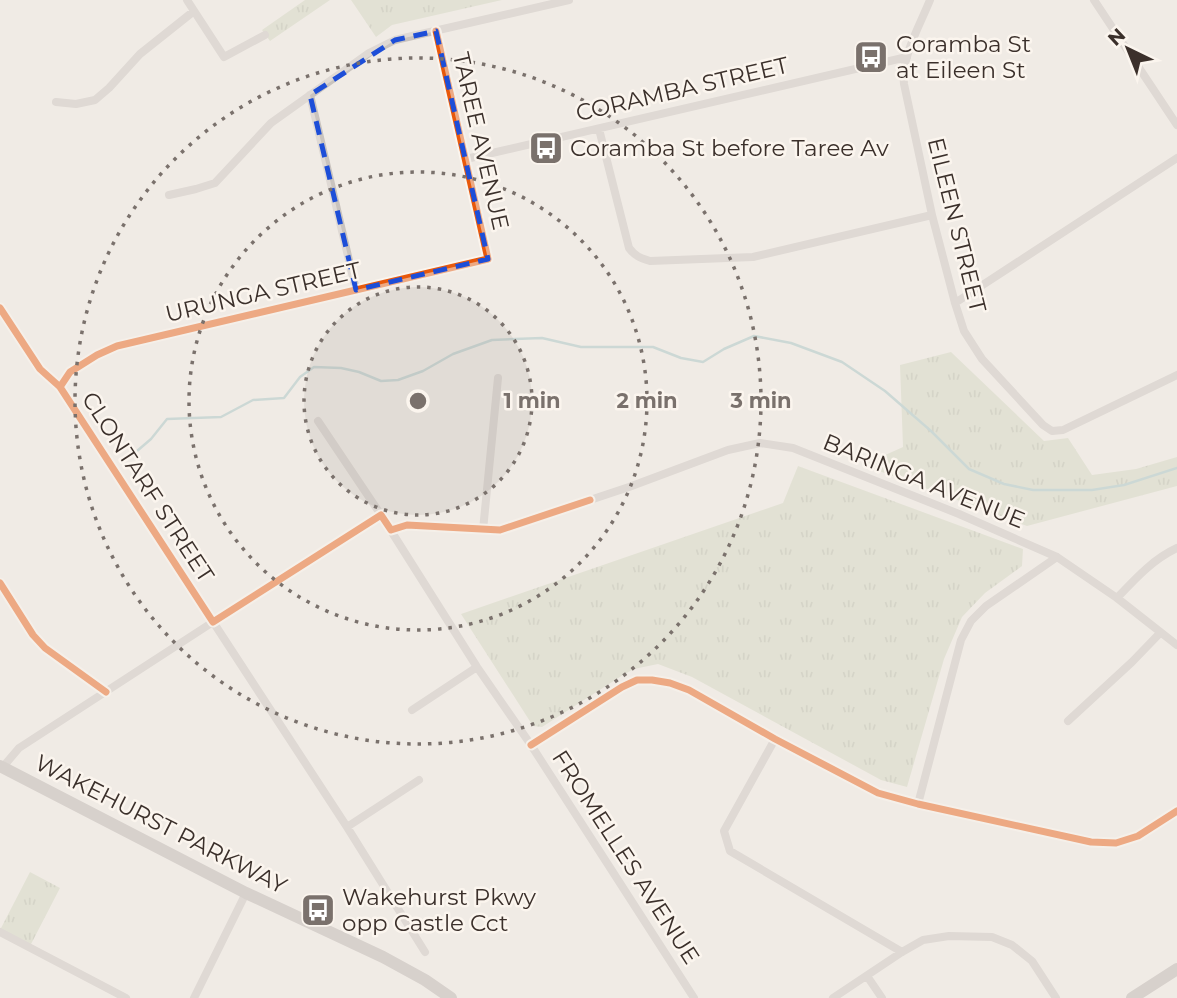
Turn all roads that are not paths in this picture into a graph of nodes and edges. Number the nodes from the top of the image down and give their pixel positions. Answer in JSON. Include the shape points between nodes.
{"nodes":[{"id":1,"x":187,"y":0,"type":"edge"},
{"id":2,"x":569,"y":0,"type":"edge"},
{"id":3,"x":930,"y":0,"type":"edge"},
{"id":4,"x":1094,"y":0,"type":"edge"},
{"id":5,"x":194,"y":11,"type":"junction"},
{"id":6,"x":436,"y":31,"type":"junction"},
{"id":7,"x":265,"y":34,"type":"dead end"},
{"id":8,"x":907,"y":57,"type":"junction"},
{"id":9,"x":310,"y":95,"type":"junction"},
{"id":10,"x":56,"y":102,"type":"dead end"},
{"id":11,"x":1177,"y":125,"type":"edge"},
{"id":12,"x":599,"y":129,"type":"junction"},
{"id":13,"x":1177,"y":158,"type":"edge"},
{"id":14,"x":467,"y":159,"type":"junction"},
{"id":15,"x":169,"y":195,"type":"dead end"},
{"id":16,"x":932,"y":215,"type":"junction"},
{"id":17,"x":488,"y":259,"type":"joint"},
{"id":18,"x":356,"y":290,"type":"junction"},
{"id":19,"x":955,"y":303,"type":"junction"},
{"id":20,"x":0,"y":308,"type":"edge"},
{"id":21,"x":1177,"y":375,"type":"edge"},
{"id":22,"x":498,"y":378,"type":"dead end"},
{"id":23,"x":60,"y":387,"type":"junction"},
{"id":24,"x":318,"y":421,"type":"dead end"},
{"id":25,"x":381,"y":515,"type":"junction"},
{"id":26,"x":391,"y":530,"type":"junction"},
{"id":27,"x":483,"y":530,"type":"junction"},
{"id":28,"x":1177,"y":548,"type":"edge"},
{"id":29,"x":1057,"y":557,"type":"junction"},
{"id":30,"x":0,"y":583,"type":"edge"},
{"id":31,"x":1117,"y":598,"type":"junction"},
{"id":32,"x":213,"y":622,"type":"junction"},
{"id":33,"x":1160,"y":633,"type":"junction"},
{"id":34,"x":1177,"y":645,"type":"edge"},
{"id":35,"x":477,"y":667,"type":"junction"},
{"id":36,"x":106,"y":692,"type":"junction"},
{"id":37,"x":412,"y":710,"type":"dead end"},
{"id":38,"x":1069,"y":721,"type":"dead end"},
{"id":39,"x":775,"y":739,"type":"junction"},
{"id":40,"x":531,"y":745,"type":"junction"},
{"id":41,"x":1,"y":767,"type":"edge"},
{"id":42,"x":419,"y":780,"type":"dead end"},
{"id":43,"x":918,"y":804,"type":"junction"},
{"id":44,"x":1177,"y":811,"type":"edge"},
{"id":45,"x":346,"y":827,"type":"junction"},
{"id":46,"x":246,"y":893,"type":"junction"},
{"id":47,"x":0,"y":932,"type":"edge"},
{"id":48,"x":902,"y":952,"type":"junction"},
{"id":49,"x":425,"y":953,"type":"dead end"},
{"id":50,"x":1177,"y":969,"type":"edge"},
{"id":51,"x":867,"y":976,"type":"junction"},
{"id":52,"x":126,"y":998,"type":"edge"},
{"id":53,"x":194,"y":998,"type":"edge"},
{"id":54,"x":452,"y":998,"type":"edge"},
{"id":55,"x":694,"y":998,"type":"edge"},
{"id":56,"x":833,"y":998,"type":"edge"},
{"id":57,"x":882,"y":998,"type":"edge"},
{"id":58,"x":1056,"y":998,"type":"edge"},
{"id":59,"x":1132,"y":998,"type":"edge"}],
"edges":[{"from":1,"to":5,"type":"street"},
{"from":2,"to":6,"type":"street"},
{"from":3,"to":8,"type":"street","name":"EILEEN STREET"},
{"from":4,"to":11,"type":"street"},
{"from":5,"to":7,"type":"street","via":[[224,57]]},
{"from":5,"to":10,"type":"street","via":[[140,54],[95,100]]},
{"from":6,"to":9,"type":"street","via":[[395,40]]},
{"from":6,"to":14,"type":"street","name":"TAREE AVENUE"},
{"from":8,"to":12,"type":"street","name":"CORAMBA STREET"},
{"from":8,"to":16,"type":"street","name":"EILEEN STREET","via":[[904,84]]},
{"from":9,"to":15,"type":"street","via":[[271,123],[215,183]]},
{"from":9,"to":18,"type":"street"},
{"from":12,"to":14,"type":"street","name":"CORAMBA STREET"},
{"from":12,"to":16,"type":"street","via":[[629,248],[650,261],[753,257]]},
{"from":13,"to":19,"type":"street"},
{"from":14,"to":17,"type":"street","name":"TAREE AVENUE"},
{"from":16,"to":19,"type":"street","name":"EILEEN STREET"},
{"from":17,"to":18,"type":"street","name":"URUNGA STREET"},
{"from":18,"to":23,"type":"street","name":"URUNGA STREET","via":[[117,346],[70,372]]},
{"from":19,"to":21,"type":"street","name":"EILEEN STREET","via":[[964,331],[982,359],[1052,431],[1063,430]]},
{"from":20,"to":23,"type":"street","name":"CLONTARF STREET","via":[[40,369]]},
{"from":22,"to":27,"type":"street"},
{"from":23,"to":32,"type":"street","name":"CLONTARF STREET"},
{"from":24,"to":25,"type":"street","name":"FROMELLES AVENUE"},
{"from":25,"to":26,"type":"street","name":"FROMELLES AVENUE"},
{"from":25,"to":32,"type":"street"},
{"from":26,"to":27,"type":"street","name":"BARINGA AVENUE","via":[[407,525]]},
{"from":26,"to":35,"type":"street","name":"FROMELLES AVENUE"},
{"from":27,"to":29,"type":"street","name":"BARINGA AVENUE","via":[[522,524],[728,450],[760,443],[793,448]]},
{"from":28,"to":31,"type":"street","via":[[1147,568]]},
{"from":29,"to":31,"type":"street","name":"BARINGA AVENUE"},
{"from":29,"to":43,"type":"street","via":[[971,621],[961,640]]},
{"from":30,"to":36,"type":"street","via":[[45,648]]},
{"from":31,"to":33,"type":"street","name":"BARINGA AVENUE"},
{"from":32,"to":36,"type":"street"},
{"from":32,"to":45,"type":"street","name":"CLONTARF STREET"},
{"from":33,"to":34,"type":"street","name":"BARINGA AVENUE"},
{"from":33,"to":38,"type":"street"},
{"from":35,"to":37,"type":"street"},
{"from":35,"to":40,"type":"street","name":"FROMELLES AVENUE"},
{"from":36,"to":41,"type":"street","via":[[19,748]]},
{"from":39,"to":40,"type":"street","via":[[689,690],[670,682],[637,680]]},
{"from":39,"to":43,"type":"street","via":[[878,793]]},
{"from":39,"to":48,"type":"street","via":[[724,831],[730,851]]},
{"from":40,"to":55,"type":"street","name":"FROMELLES AVENUE"},
{"from":41,"to":46,"type":"main road","name":"WAKEHURST PARKWAY"},
{"from":42,"to":45,"type":"street"},
{"from":43,"to":44,"type":"street","via":[[1116,844]]},
{"from":45,"to":49,"type":"street","name":"CLONTARF STREET"},
{"from":46,"to":53,"type":"street"},
{"from":46,"to":54,"type":"main road","name":"WAKEHURST PARKWAY","via":[[383,957]]},
{"from":47,"to":52,"type":"street"},
{"from":48,"to":51,"type":"street"},
{"from":48,"to":58,"type":"street","via":[[923,940],[992,937],[1012,945],[1031,961]]},
{"from":50,"to":59,"type":"main road"},
{"from":51,"to":56,"type":"street"},
{"from":51,"to":57,"type":"street"}]}
